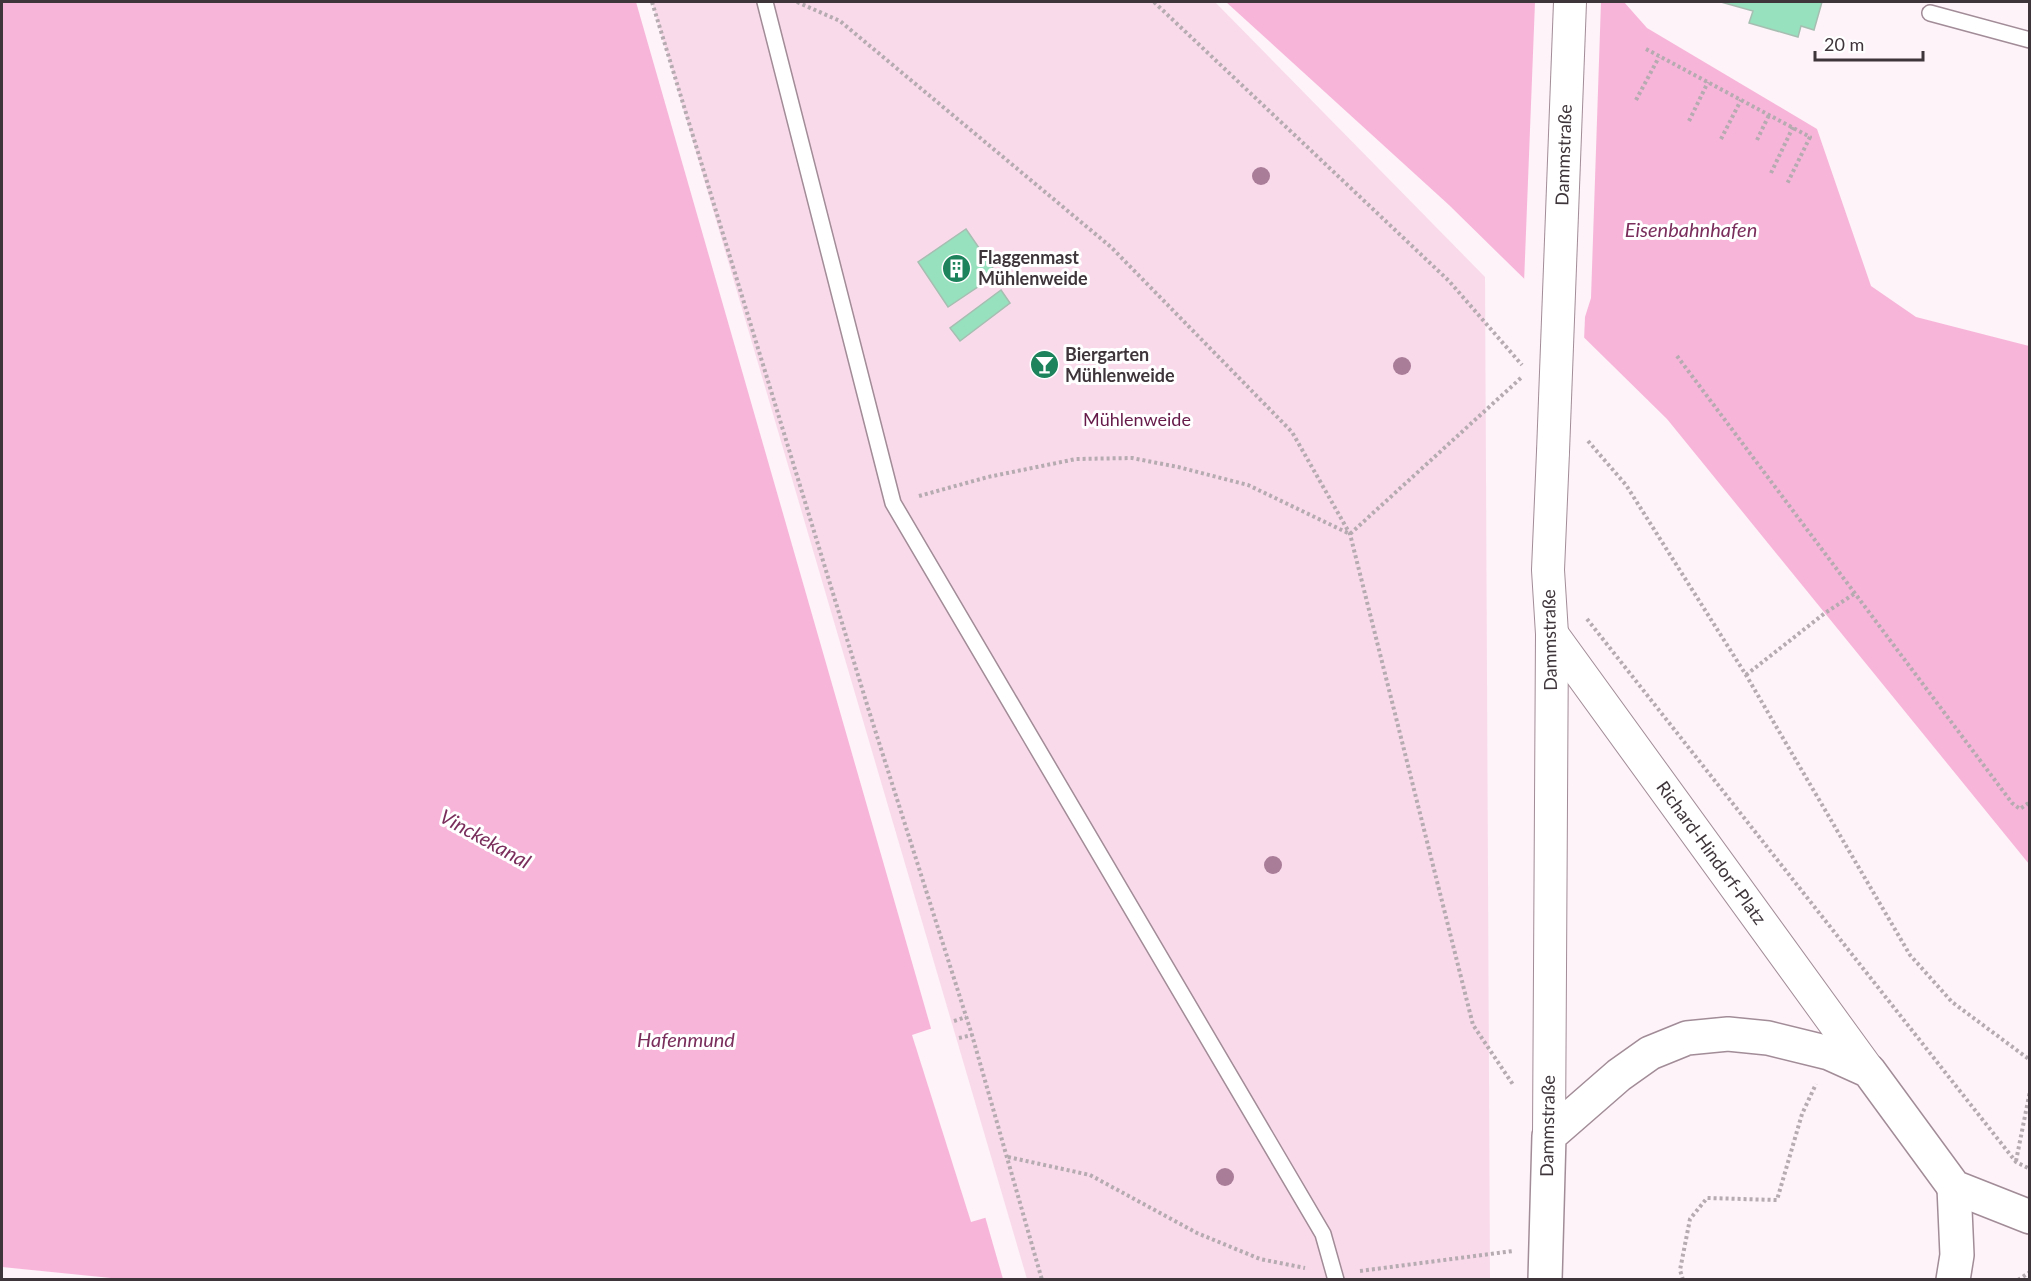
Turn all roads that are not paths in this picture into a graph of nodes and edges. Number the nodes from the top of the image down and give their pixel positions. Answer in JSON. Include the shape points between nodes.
{"nodes":[{"id":1,"x":765,"y":2,"type":"edge"},
{"id":2,"x":1570,"y":2,"type":"edge"},
{"id":3,"x":1930,"y":13,"type":"dead end"},
{"id":4,"x":2030,"y":40,"type":"edge"},
{"id":5,"x":1552,"y":634,"type":"junction"},
{"id":6,"x":1869,"y":1071,"type":"junction"},
{"id":7,"x":1549,"y":1136,"type":"junction"},
{"id":8,"x":1954,"y":1187,"type":"junction"},
{"id":9,"x":2030,"y":1217,"type":"edge"},
{"id":10,"x":1335,"y":1277,"type":"edge"},
{"id":11,"x":1545,"y":1280,"type":"edge"},
{"id":12,"x":1953,"y":1280,"type":"edge"}],
"edges":[{"from":1,"to":10,"type":"lane","via":[[892,503],[1323,1234]]},
{"from":2,"to":5,"type":"street","name":"Dammstraße","bridge":true,"via":[[1548,570]]},
{"from":3,"to":4,"type":"lane"},
{"from":5,"to":6,"type":"street","name":"Richard-Hindorf-Platz"},
{"from":5,"to":7,"type":"street","name":"Dammstraße"},
{"from":6,"to":7,"type":"street","name":"Richard-Hindorf-Platz","via":[[1829,1053],[1768,1038],[1728,1034],[1688,1038],[1650,1053]]},
{"from":6,"to":8,"type":"street","name":"Richard-Hindorf-Platz"},
{"from":7,"to":11,"type":"street","name":"Dammstraße"},
{"from":8,"to":9,"type":"street"},
{"from":8,"to":12,"type":"street","via":[[1958,1255]]}]}
